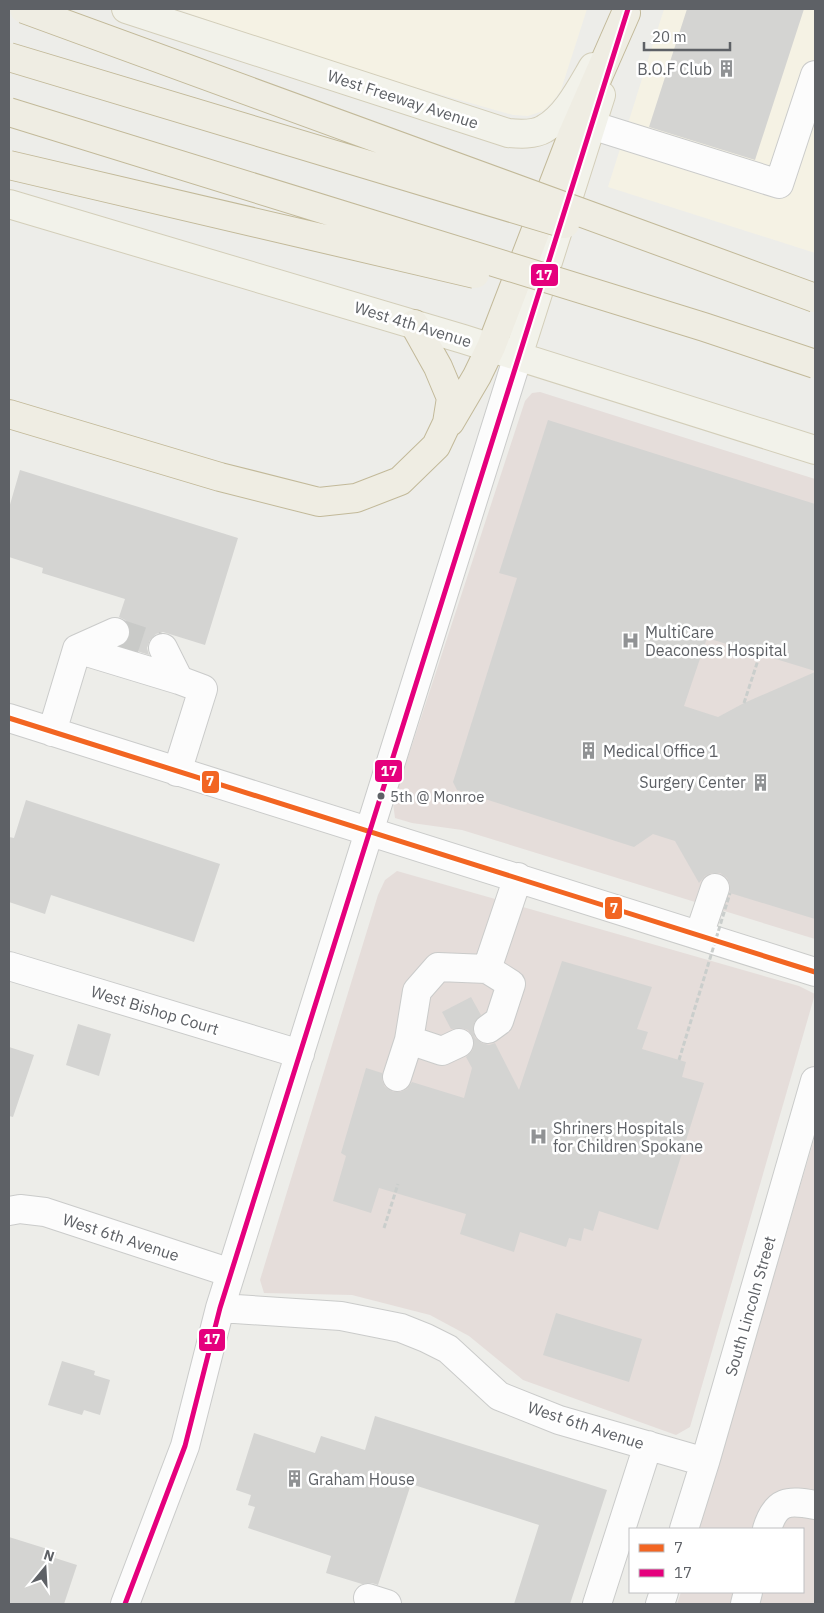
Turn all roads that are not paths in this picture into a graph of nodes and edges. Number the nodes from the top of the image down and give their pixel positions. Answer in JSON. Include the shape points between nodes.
{"nodes":[{"id":1,"x":24,"y":9,"type":"edge"},
{"id":2,"x":126,"y":9,"type":"edge"},
{"id":3,"x":627,"y":11,"type":"edge"},
{"id":4,"x":9,"y":57,"type":"edge"},
{"id":5,"x":815,"y":75,"type":"edge"},
{"id":6,"x":9,"y":112,"type":"edge"},
{"id":7,"x":591,"y":126,"type":"junction"},
{"id":8,"x":9,"y":165,"type":"edge"},
{"id":9,"x":9,"y":204,"type":"edge"},
{"id":10,"x":815,"y":299,"type":"edge"},
{"id":11,"x":414,"y":324,"type":"junction"},
{"id":12,"x":704,"y":327,"type":"junction"},
{"id":13,"x":490,"y":347,"type":"junction"},
{"id":14,"x":518,"y":356,"type":"junction"},
{"id":15,"x":815,"y":364,"type":"edge"},
{"id":16,"x":9,"y":414,"type":"edge"},
{"id":17,"x":436,"y":446,"type":"junction"},
{"id":18,"x":815,"y":450,"type":"edge"},
{"id":19,"x":115,"y":632,"type":"tunnel mouth"},
{"id":20,"x":163,"y":648,"type":"dead end"},
{"id":21,"x":77,"y":649,"type":"junction"},
{"id":22,"x":179,"y":680,"type":"junction"},
{"id":23,"x":9,"y":718,"type":"edge"},
{"id":24,"x":52,"y":732,"type":"junction"},
{"id":25,"x":177,"y":772,"type":"junction"},
{"id":26,"x":369,"y":832,"type":"junction"},
{"id":27,"x":518,"y":877,"type":"junction"},
{"id":28,"x":722,"y":891,"type":"road end"},
{"id":29,"x":699,"y":935,"type":"junction"},
{"id":30,"x":9,"y":966,"type":"edge"},
{"id":31,"x":487,"y":968,"type":"junction"},
{"id":32,"x":815,"y":972,"type":"edge"},
{"id":33,"x":488,"y":1029,"type":"dead end"},
{"id":34,"x":408,"y":1040,"type":"junction"},
{"id":35,"x":459,"y":1043,"type":"dead end"},
{"id":36,"x":300,"y":1054,"type":"junction"},
{"id":37,"x":398,"y":1077,"type":"dead end"},
{"id":38,"x":815,"y":1081,"type":"edge"},
{"id":39,"x":9,"y":1211,"type":"edge"},
{"id":40,"x":231,"y":1273,"type":"junction"},
{"id":41,"x":220,"y":1308,"type":"junction"},
{"id":42,"x":648,"y":1445,"type":"junction"},
{"id":43,"x":705,"y":1462,"type":"junction"},
{"id":44,"x":815,"y":1505,"type":"edge"},
{"id":45,"x":684,"y":1528,"type":"edge"},
{"id":46,"x":767,"y":1528,"type":"edge"},
{"id":47,"x":125,"y":1604,"type":"edge"},
{"id":48,"x":597,"y":1604,"type":"edge"}],
"edges":[{"from":1,"to":10,"type":"highway","bridge":true},
{"from":2,"to":3,"type":"main road","name":"West Freeway Avenue","via":[[458,118],[518,134],[544,129],[557,119],[581,88]]},
{"from":3,"to":7,"type":"main road"},
{"from":3,"to":13,"type":"highway","via":[[572,136]]},
{"from":4,"to":10,"type":"highway","bridge":true},
{"from":5,"to":7,"type":"street","via":[[779,184]]},
{"from":6,"to":12,"type":"highway","bridge":true},
{"from":7,"to":14,"type":"main road"},
{"from":8,"to":12,"type":"highway","bridge":true},
{"from":9,"to":11,"type":"main road","name":"West 4th Avenue"},
{"from":11,"to":13,"type":"main road","name":"West 4th Avenue"},
{"from":11,"to":17,"type":"highway","via":[[451,398],[447,422]]},
{"from":12,"to":15,"type":"highway","bridge":true},
{"from":13,"to":14,"type":"main road","name":"West 4th Avenue"},
{"from":13,"to":17,"type":"highway"},
{"from":14,"to":18,"type":"main road","name":"West 4th Avenue"},
{"from":14,"to":26,"type":"street"},
{"from":16,"to":17,"type":"highway","via":[[220,477],[319,502],[356,498],[400,480]]},
{"from":19,"to":21,"type":"street"},
{"from":20,"to":22,"type":"street"},
{"from":21,"to":22,"type":"street"},
{"from":21,"to":24,"type":"street"},
{"from":22,"to":25,"type":"street","via":[[203,689]]},
{"from":23,"to":24,"type":"street"},
{"from":24,"to":25,"type":"street"},
{"from":25,"to":26,"type":"street"},
{"from":26,"to":27,"type":"street"},
{"from":26,"to":36,"type":"street"},
{"from":27,"to":29,"type":"street"},
{"from":27,"to":31,"type":"street"},
{"from":28,"to":29,"type":"street"},
{"from":29,"to":32,"type":"street"},
{"from":30,"to":36,"type":"street","name":"West Bishop Court"},
{"from":31,"to":33,"type":"street","via":[[511,984],[500,1022]]},
{"from":31,"to":34,"type":"street","via":[[438,967],[417,991]]},
{"from":34,"to":35,"type":"street","via":[[442,1051]]},
{"from":34,"to":37,"type":"street"},
{"from":36,"to":40,"type":"street"},
{"from":38,"to":43,"type":"street","name":"South Lincoln Street"},
{"from":39,"to":40,"type":"street","name":"West 6th Avenue","via":[[45,1212]]},
{"from":40,"to":41,"type":"street"},
{"from":41,"to":42,"type":"street","name":"West 6th Avenue","via":[[341,1316],[401,1328],[448,1349],[499,1396],[559,1420]]},
{"from":41,"to":47,"type":"street","via":[[185,1446]]},
{"from":42,"to":43,"type":"street","name":"West 6th Avenue"},
{"from":42,"to":48,"type":"street"},
{"from":43,"to":45,"type":"street","name":"South Lincoln Street"},
{"from":44,"to":46,"type":"street","via":[[794,1501],[780,1505]]}]}
